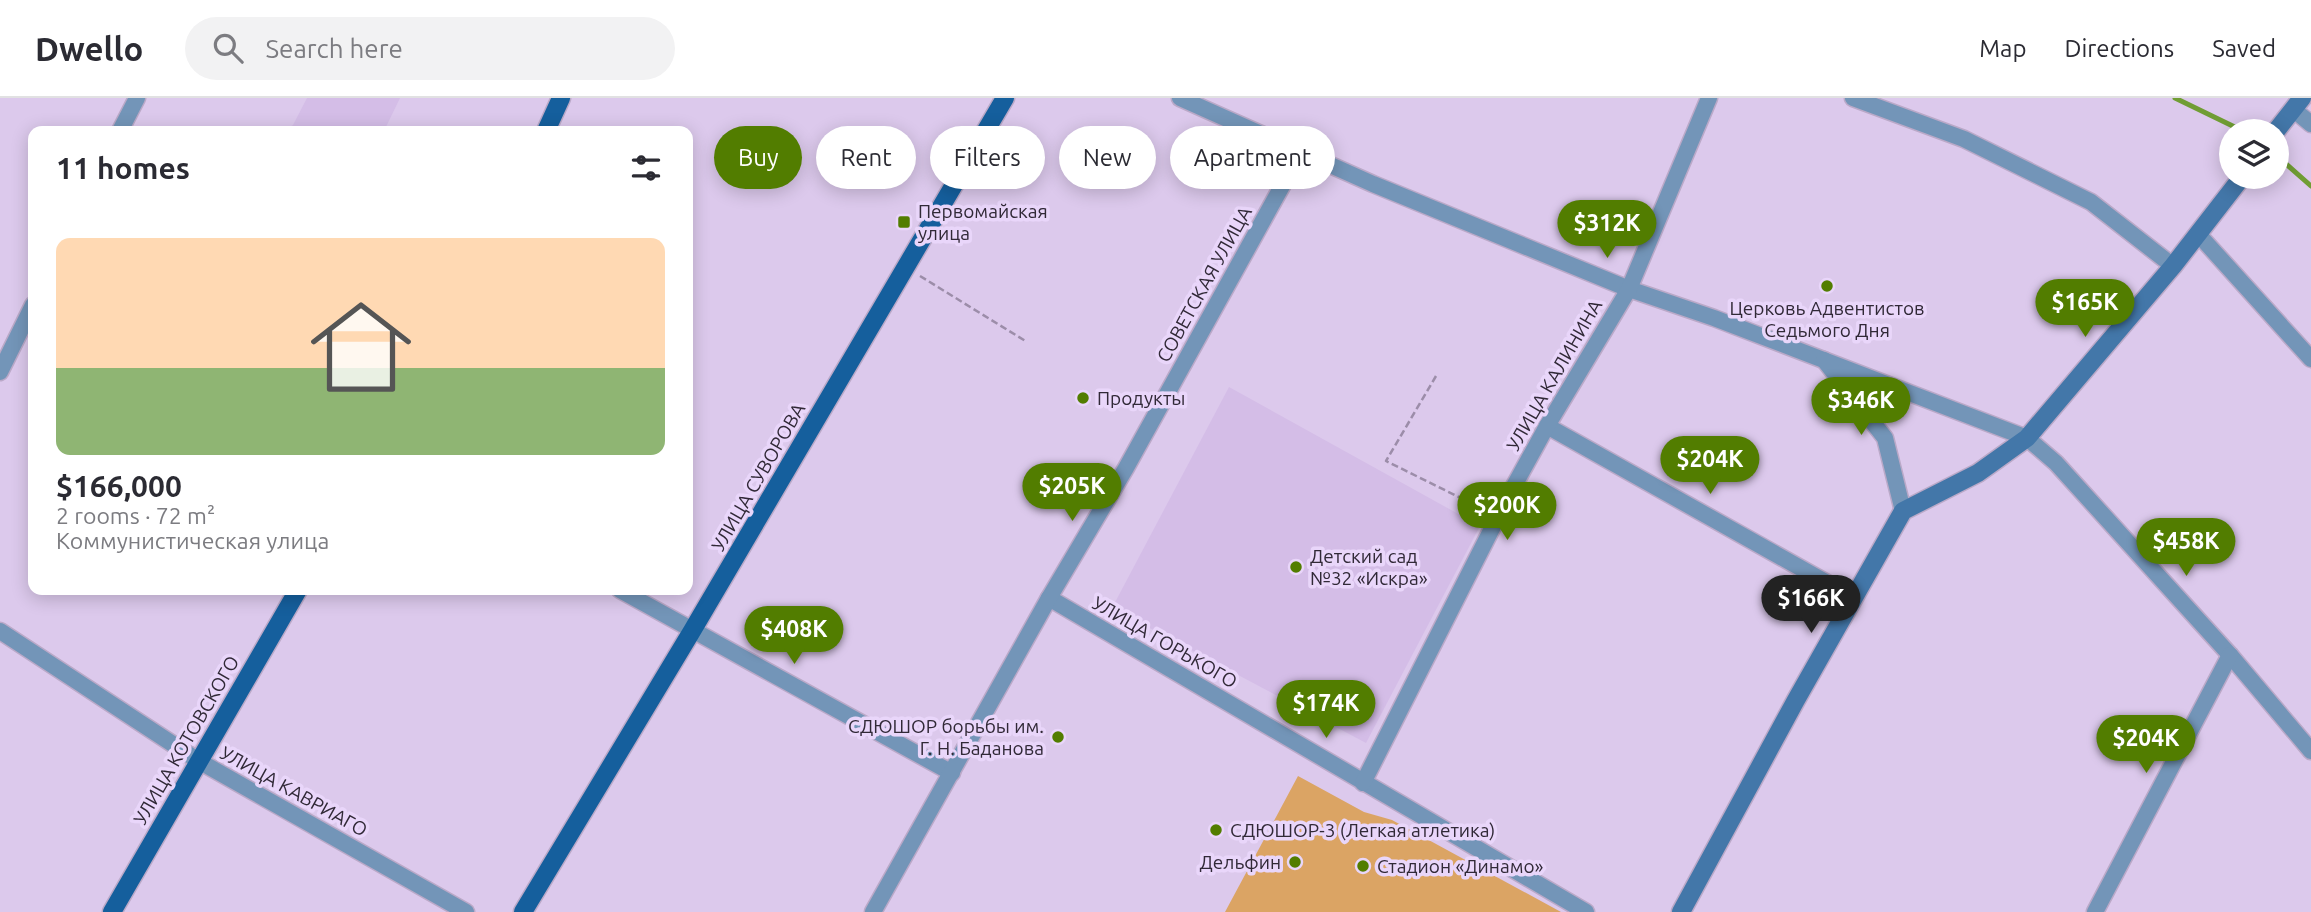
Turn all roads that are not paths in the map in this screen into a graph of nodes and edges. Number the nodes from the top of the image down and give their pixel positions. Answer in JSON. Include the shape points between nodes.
{"nodes":[{"id":1,"x":137,"y":98,"type":"edge"},
{"id":2,"x":561,"y":98,"type":"edge"},
{"id":3,"x":1005,"y":98,"type":"edge"},
{"id":4,"x":1180,"y":98,"type":"edge"},
{"id":5,"x":1709,"y":98,"type":"edge"},
{"id":6,"x":1853,"y":98,"type":"edge"},
{"id":7,"x":2297,"y":104,"type":"edge"},
{"id":8,"x":2286,"y":119,"type":"edge"},
{"id":9,"x":2311,"y":124,"type":"edge"},
{"id":10,"x":123,"y":126,"type":"edge"},
{"id":11,"x":548,"y":126,"type":"edge"},
{"id":12,"x":1246,"y":126,"type":"edge"},
{"id":13,"x":1335,"y":166,"type":"edge"},
{"id":14,"x":1280,"y":189,"type":"edge"},
{"id":15,"x":2233,"y":189,"type":"edge"},
{"id":16,"x":2199,"y":235,"type":"junction"},
{"id":17,"x":2173,"y":266,"type":"junction"},
{"id":18,"x":1629,"y":289,"type":"junction"},
{"id":19,"x":28,"y":315,"type":"edge"},
{"id":20,"x":2311,"y":359,"type":"edge"},
{"id":21,"x":1824,"y":360,"type":"junction"},
{"id":22,"x":0,"y":372,"type":"edge"},
{"id":23,"x":1547,"y":426,"type":"junction"},
{"id":24,"x":2027,"y":438,"type":"junction"},
{"id":25,"x":1903,"y":512,"type":"junction"},
{"id":26,"x":295,"y":595,"type":"edge"},
{"id":27,"x":629,"y":595,"type":"edge"},
{"id":28,"x":1049,"y":598,"type":"junction"},
{"id":29,"x":1854,"y":598,"type":"junction"},
{"id":30,"x":0,"y":631,"type":"edge"},
{"id":31,"x":692,"y":631,"type":"junction"},
{"id":32,"x":2230,"y":655,"type":"junction"},
{"id":33,"x":2311,"y":751,"type":"edge"},
{"id":34,"x":197,"y":760,"type":"junction"},
{"id":35,"x":952,"y":773,"type":"junction"},
{"id":36,"x":1363,"y":783,"type":"junction"},
{"id":37,"x":111,"y":912,"type":"edge"},
{"id":38,"x":466,"y":912,"type":"edge"},
{"id":39,"x":523,"y":912,"type":"edge"},
{"id":40,"x":873,"y":912,"type":"edge"},
{"id":41,"x":1586,"y":912,"type":"edge"},
{"id":42,"x":1681,"y":912,"type":"edge"},
{"id":43,"x":2095,"y":912,"type":"edge"}],
"edges":[{"from":1,"to":10,"type":"street"},
{"from":2,"to":11,"type":"main road"},
{"from":3,"to":31,"type":"main road","name":"УЛИЦА СУВОРОВА"},
{"from":4,"to":12,"type":"street"},
{"from":5,"to":18,"type":"street","name":"УЛИЦА КАЛИНИНА"},
{"from":6,"to":17,"type":"street","via":[[1964,139],[2091,202]]},
{"from":7,"to":8,"type":"main road"},
{"from":7,"to":9,"type":"street"},
{"from":13,"to":18,"type":"street"},
{"from":14,"to":28,"type":"street","name":"СОВЕТСКАЯ УЛИЦА"},
{"from":15,"to":16,"type":"main road"},
{"from":16,"to":17,"type":"main road"},
{"from":16,"to":20,"type":"street"},
{"from":17,"to":24,"type":"main road"},
{"from":18,"to":21,"type":"street"},
{"from":18,"to":23,"type":"street","name":"УЛИЦА КАЛИНИНА"},
{"from":19,"to":22,"type":"street"},
{"from":21,"to":24,"type":"street"},
{"from":21,"to":25,"type":"street","via":[[1885,438]]},
{"from":23,"to":29,"type":"street"},
{"from":23,"to":36,"type":"street","name":"УЛИЦА КАЛИНИНА"},
{"from":24,"to":25,"type":"main road","via":[[1978,473]]},
{"from":24,"to":32,"type":"street","via":[[2056,463]]},
{"from":25,"to":29,"type":"main road"},
{"from":26,"to":34,"type":"main road","name":"УЛИЦА КОТОВСКОГО"},
{"from":27,"to":31,"type":"street"},
{"from":28,"to":35,"type":"street","name":"СОВЕТСКАЯ УЛИЦА"},
{"from":28,"to":36,"type":"street","name":"УЛИЦА ГОРЬКОГО"},
{"from":29,"to":42,"type":"main road"},
{"from":30,"to":34,"type":"street","name":"УЛИЦА КАВРИАГО"},
{"from":31,"to":35,"type":"street"},
{"from":31,"to":39,"type":"main road","name":"УЛИЦА СУВОРОВА"},
{"from":32,"to":33,"type":"street"},
{"from":32,"to":43,"type":"street"},
{"from":34,"to":37,"type":"main road","name":"УЛИЦА КОТОВСКОГО"},
{"from":34,"to":38,"type":"street","name":"УЛИЦА КАВРИАГО"},
{"from":35,"to":40,"type":"street","name":"СОВЕТСКАЯ УЛИЦА"},
{"from":36,"to":41,"type":"street","name":"УЛИЦА ГОРЬКОГО"}]}
